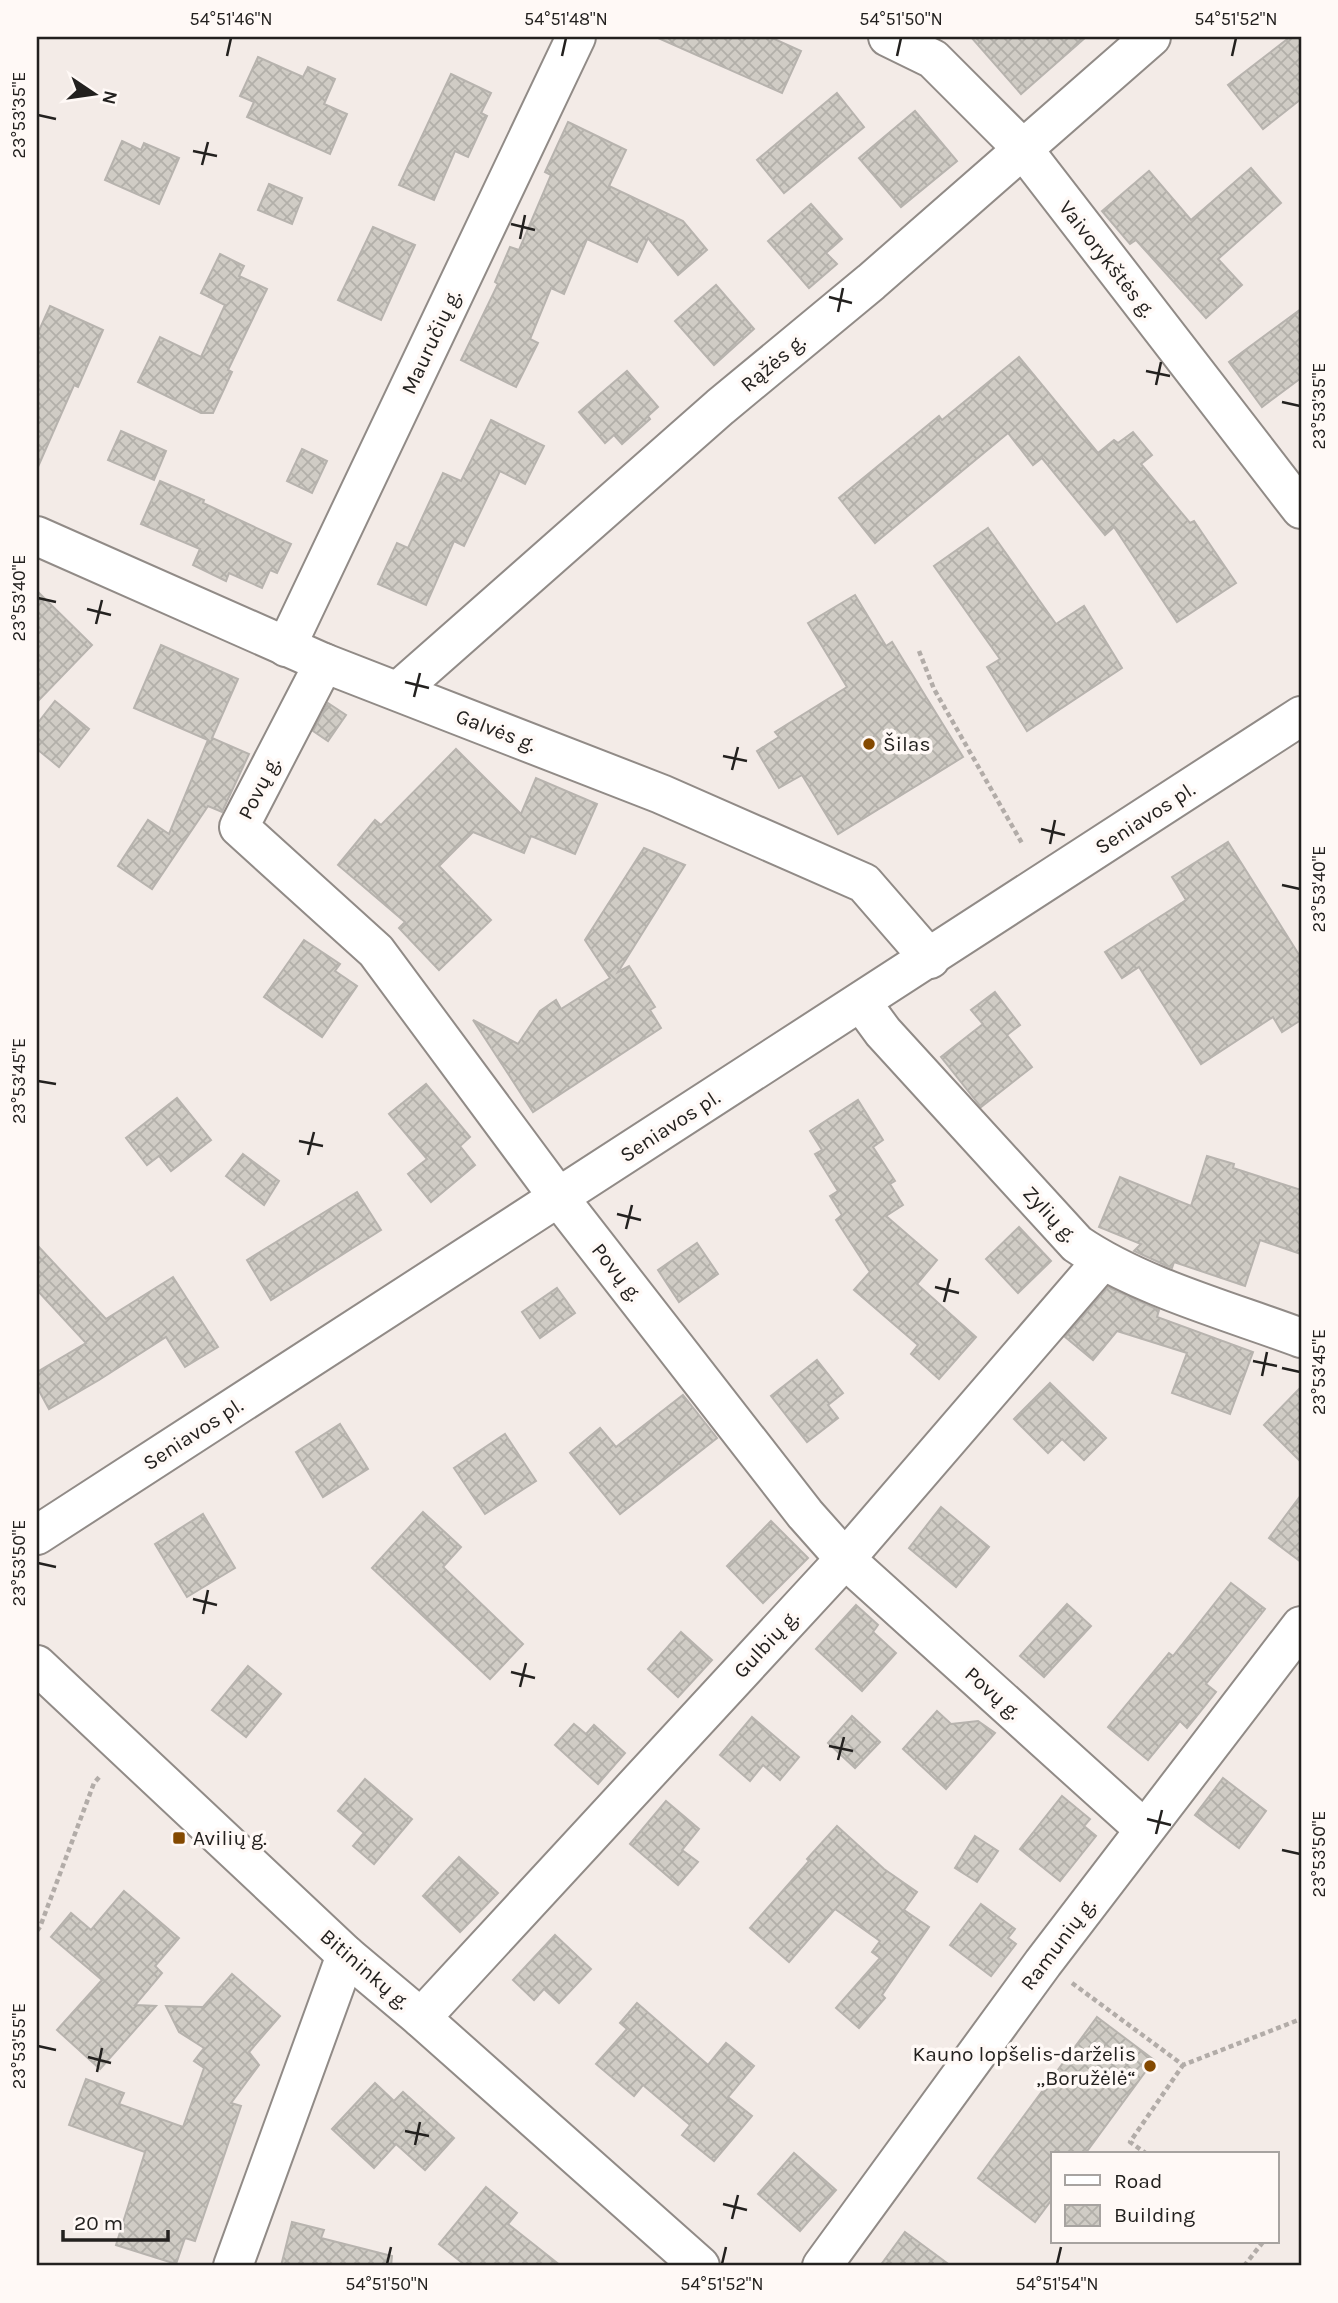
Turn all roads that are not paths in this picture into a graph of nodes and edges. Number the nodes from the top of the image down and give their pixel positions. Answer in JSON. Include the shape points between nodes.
{"nodes":[{"id":1,"x":576,"y":37,"type":"edge"},
{"id":2,"x":888,"y":37,"type":"edge"},
{"id":3,"x":1151,"y":37,"type":"edge"},
{"id":4,"x":1023,"y":149,"type":"junction"},
{"id":5,"x":1301,"y":509,"type":"edge"},
{"id":6,"x":37,"y":536,"type":"edge"},
{"id":7,"x":286,"y":647,"type":"junction"},
{"id":8,"x":324,"y":663,"type":"junction"},
{"id":9,"x":398,"y":691,"type":"junction"},
{"id":10,"x":1301,"y":716,"type":"edge"},
{"id":11,"x":930,"y":959,"type":"junction"},
{"id":12,"x":860,"y":1002,"type":"junction"},
{"id":13,"x":559,"y":1198,"type":"junction"},
{"id":14,"x":1102,"y":1261,"type":"junction"},
{"id":15,"x":1301,"y":1338,"type":"edge"},
{"id":16,"x":37,"y":1535,"type":"edge"},
{"id":17,"x":845,"y":1559,"type":"junction"},
{"id":18,"x":1301,"y":1626,"type":"edge"},
{"id":19,"x":37,"y":1665,"type":"edge"},
{"id":20,"x":1144,"y":1829,"type":"junction"},
{"id":21,"x":346,"y":1955,"type":"junction"},
{"id":22,"x":421,"y":2018,"type":"junction"},
{"id":23,"x":233,"y":2266,"type":"edge"},
{"id":24,"x":700,"y":2266,"type":"edge"},
{"id":25,"x":822,"y":2266,"type":"edge"}],
"edges":[{"from":1,"to":7,"type":"street","name":"Mauručių g."},
{"from":2,"to":4,"type":"street","name":"Vaivorykštės g.","via":[[933,59]]},
{"from":3,"to":4,"type":"street","name":"Rąžės g."},
{"from":4,"to":5,"type":"street","name":"Vaivorykštės g."},
{"from":4,"to":9,"type":"street","name":"Rąžės g.","via":[[719,407]]},
{"from":6,"to":7,"type":"street","name":"Galvės g."},
{"from":7,"to":8,"type":"street","name":"Galvės g."},
{"from":8,"to":9,"type":"street","name":"Galvės g."},
{"from":8,"to":13,"type":"street","name":"Povų g.","via":[[239,827],[376,951]]},
{"from":9,"to":11,"type":"street","name":"Galvės g.","via":[[661,794],[864,883]]},
{"from":10,"to":11,"type":"street","name":"Seniavos pl."},
{"from":11,"to":12,"type":"street","name":"Seniavos pl."},
{"from":12,"to":13,"type":"street","name":"Seniavos pl."},
{"from":12,"to":14,"type":"street","name":"Zylių g.","via":[[1077,1244]]},
{"from":13,"to":16,"type":"street","name":"Seniavos pl."},
{"from":13,"to":17,"type":"street","name":"Povų g."},
{"from":14,"to":15,"type":"street","name":"Zylių g."},
{"from":14,"to":17,"type":"street","name":"Gulbių g."},
{"from":17,"to":20,"type":"street","name":"Povų g."},
{"from":17,"to":22,"type":"street","name":"Gulbių g."},
{"from":18,"to":20,"type":"street","name":"Ramunių g."},
{"from":19,"to":21,"type":"street","name":"Bitininkų g."},
{"from":20,"to":25,"type":"street","name":"Ramunių g."},
{"from":21,"to":22,"type":"street","name":"Bitininkų g."},
{"from":21,"to":23,"type":"street"},
{"from":22,"to":24,"type":"street","name":"Bitininkų g."}]}
